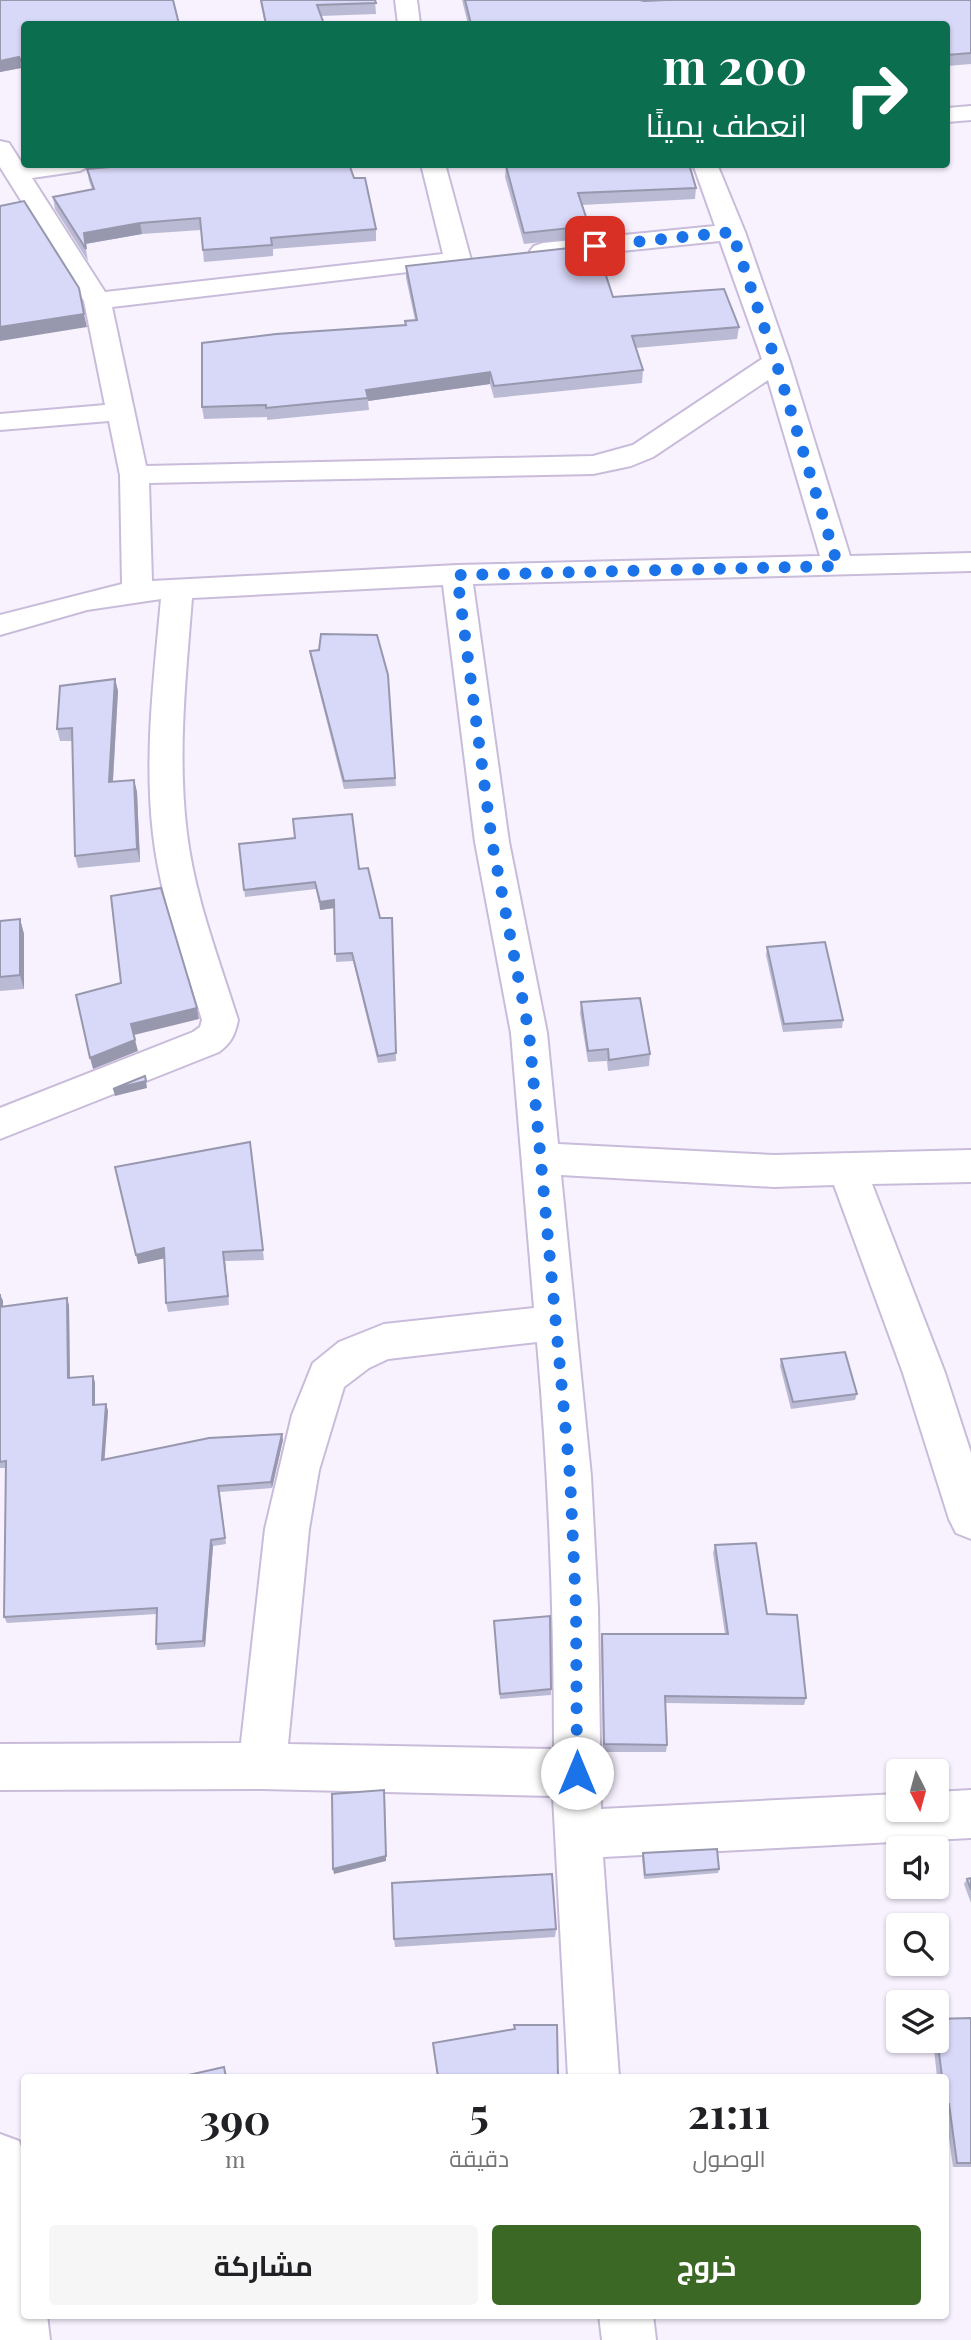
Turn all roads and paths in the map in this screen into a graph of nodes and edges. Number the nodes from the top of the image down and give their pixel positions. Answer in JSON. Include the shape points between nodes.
{"nodes":[{"id":1,"x":406,"y":0,"type":"edge"},
{"id":2,"x":408,"y":21,"type":"edge"},
{"id":3,"x":971,"y":113,"type":"edge"},
{"id":4,"x":950,"y":115,"type":"edge"},
{"id":5,"x":0,"y":148,"type":"edge"},
{"id":6,"x":52,"y":168,"type":"edge"},
{"id":7,"x":434,"y":168,"type":"edge"},
{"id":8,"x":707,"y":168,"type":"edge"},
{"id":9,"x":17,"y":173,"type":"junction"},
{"id":10,"x":732,"y":232,"type":"junction"},
{"id":11,"x":512,"y":255,"type":"edge"},
{"id":12,"x":485,"y":257,"type":"edge"},
{"id":13,"x":457,"y":260,"type":"junction"},
{"id":14,"x":97,"y":301,"type":"junction"},
{"id":15,"x":776,"y":362,"type":"junction"},
{"id":16,"x":122,"y":412,"type":"junction"},
{"id":17,"x":0,"y":422,"type":"edge"},
{"id":18,"x":134,"y":475,"type":"junction"},
{"id":19,"x":971,"y":562,"type":"edge"},
{"id":20,"x":838,"y":566,"type":"junction"},
{"id":21,"x":457,"y":575,"type":"junction"},
{"id":22,"x":177,"y":590,"type":"junction"},
{"id":23,"x":137,"y":591,"type":"junction"},
{"id":24,"x":0,"y":625,"type":"edge"},
{"id":25,"x":0,"y":1124,"type":"edge"},
{"id":26,"x":541,"y":1158,"type":"junction"},
{"id":27,"x":971,"y":1166,"type":"edge"},
{"id":28,"x":848,"y":1169,"type":"junction"},
{"id":29,"x":556,"y":1323,"type":"junction"},
{"id":30,"x":971,"y":1519,"type":"edge"},
{"id":31,"x":262,"y":1766,"type":"junction"},
{"id":32,"x":0,"y":1767,"type":"edge"},
{"id":33,"x":577,"y":1773,"type":"junction"},
{"id":34,"x":971,"y":1814,"type":"edge"},
{"id":35,"x":577,"y":1834,"type":"junction"},
{"id":36,"x":594,"y":2074,"type":"edge"},
{"id":37,"x":0,"y":2160,"type":"edge"},
{"id":38,"x":626,"y":2319,"type":"edge"},
{"id":39,"x":23,"y":2340,"type":"edge"},
{"id":40,"x":629,"y":2340,"type":"edge"}],
"edges":[{"from":1,"to":2,"type":"street"},
{"from":3,"to":4,"type":"street"},
{"from":5,"to":9,"type":"street"},
{"from":6,"to":9,"type":"street"},
{"from":7,"to":13,"type":"street"},
{"from":8,"to":10,"type":"street"},
{"from":9,"to":14,"type":"street","via":[[23,203]]},
{"from":10,"to":11,"type":"street"},
{"from":10,"to":15,"type":"street"},
{"from":12,"to":13,"type":"street"},
{"from":13,"to":14,"type":"street"},
{"from":14,"to":16,"type":"street"},
{"from":15,"to":18,"type":"street","via":[[643,451],[602,463]]},
{"from":15,"to":20,"type":"street"},
{"from":16,"to":17,"type":"street"},
{"from":16,"to":18,"type":"street"},
{"from":18,"to":23,"type":"street"},
{"from":19,"to":20,"type":"street"},
{"from":20,"to":21,"type":"street"},
{"from":21,"to":22,"type":"street"},
{"from":21,"to":26,"type":"street","via":[[492,842],[529,1033]]},
{"from":22,"to":23,"type":"street"},
{"from":22,"to":25,"type":"street","via":[[166,729],[170,834],[180,891],[220,1020],[217,1034]]},
{"from":23,"to":24,"type":"street"},
{"from":26,"to":28,"type":"street","via":[[774,1171]]},
{"from":26,"to":29,"type":"street"},
{"from":27,"to":28,"type":"street"},
{"from":28,"to":30,"type":"street","via":[[924,1373]]},
{"from":29,"to":31,"type":"street","via":[[384,1342],[354,1355],[328,1376],[313,1415],[286,1529]]},
{"from":29,"to":33,"type":"street","via":[[570,1476]]},
{"from":31,"to":32,"type":"street"},
{"from":31,"to":33,"type":"street"},
{"from":33,"to":35,"type":"street"},
{"from":34,"to":35,"type":"street"},
{"from":35,"to":36,"type":"street"},
{"from":37,"to":39,"type":"street"},
{"from":38,"to":40,"type":"street"}]}
